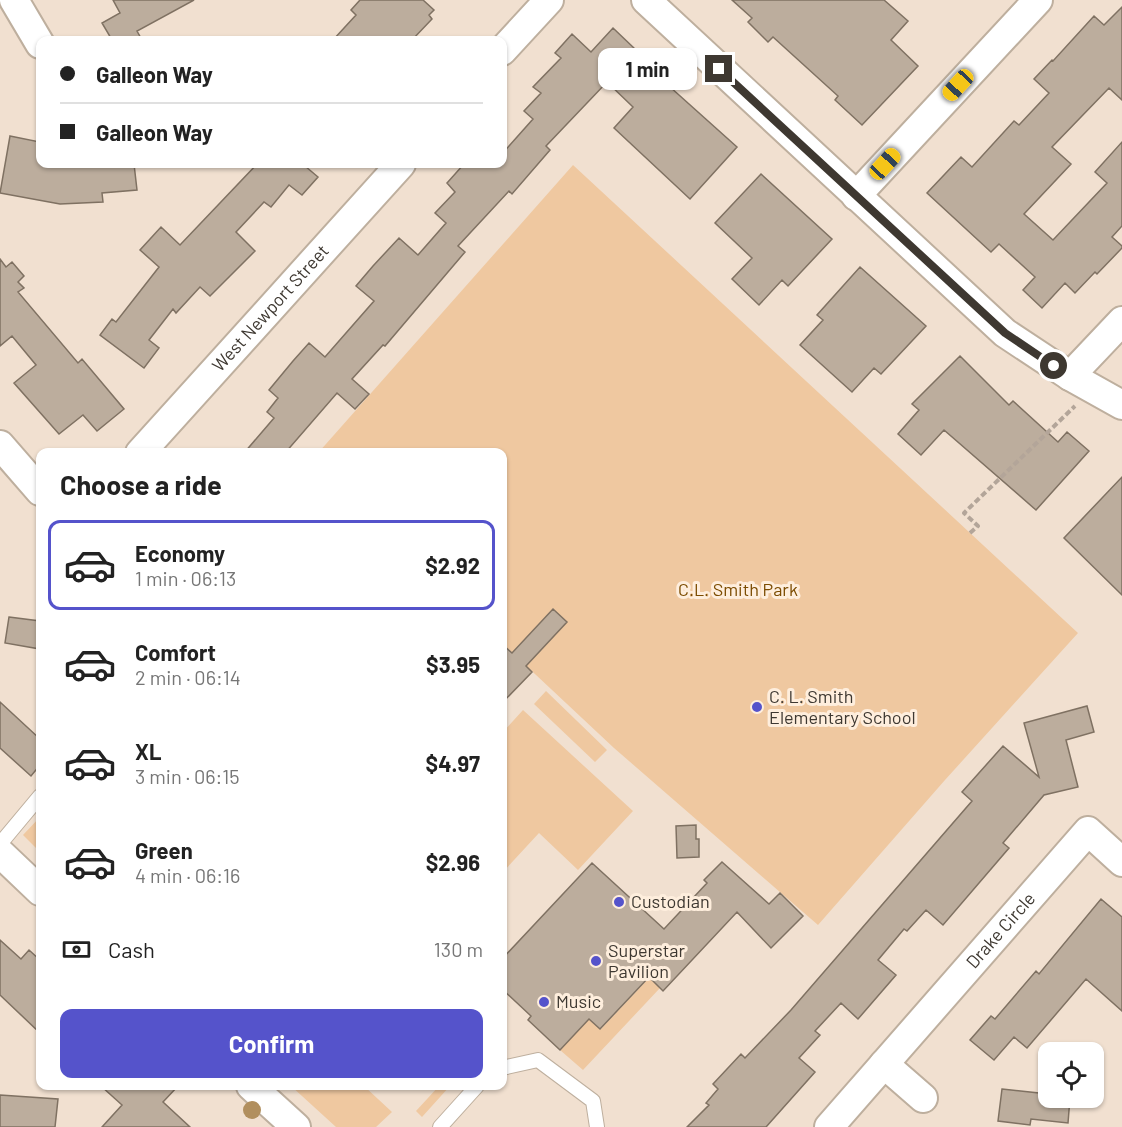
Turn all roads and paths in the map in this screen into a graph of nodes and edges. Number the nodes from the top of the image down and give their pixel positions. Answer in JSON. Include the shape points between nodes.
{"nodes":[{"id":1,"x":14,"y":0,"type":"edge"},
{"id":2,"x":549,"y":0,"type":"edge"},
{"id":3,"x":646,"y":0,"type":"edge"},
{"id":4,"x":1038,"y":0,"type":"edge"},
{"id":5,"x":36,"y":37,"type":"edge"},
{"id":6,"x":507,"y":46,"type":"edge"},
{"id":7,"x":397,"y":168,"type":"edge"},
{"id":8,"x":856,"y":196,"type":"junction"},
{"id":9,"x":1122,"y":321,"type":"edge"},
{"id":10,"x":1082,"y":383,"type":"junction"},
{"id":11,"x":1122,"y":405,"type":"edge"},
{"id":12,"x":0,"y":445,"type":"edge"},
{"id":13,"x":145,"y":448,"type":"edge"},
{"id":14,"x":36,"y":486,"type":"edge"},
{"id":15,"x":970,"y":533,"type":"dead end"},
{"id":16,"x":36,"y":803,"type":"edge"},
{"id":17,"x":2,"y":858,"type":"edge"},
{"id":18,"x":1122,"y":862,"type":"edge"},
{"id":19,"x":36,"y":888,"type":"edge"},
{"id":20,"x":884,"y":1064,"type":"junction"},
{"id":21,"x":507,"y":1067,"type":"edge"},
{"id":22,"x":255,"y":1090,"type":"edge"},
{"id":23,"x":473,"y":1090,"type":"edge"},
{"id":24,"x":923,"y":1098,"type":"dead end"},
{"id":25,"x":296,"y":1127,"type":"edge"},
{"id":26,"x":440,"y":1127,"type":"edge"},
{"id":27,"x":597,"y":1127,"type":"edge"},
{"id":28,"x":829,"y":1127,"type":"edge"}],
"edges":[{"from":1,"to":5,"type":"street"},
{"from":2,"to":6,"type":"street"},
{"from":3,"to":8,"type":"street"},
{"from":4,"to":8,"type":"street"},
{"from":7,"to":13,"type":"street","name":"West Newport Street"},
{"from":8,"to":10,"type":"street","via":[[1005,333]]},
{"from":9,"to":10,"type":"street"},
{"from":10,"to":11,"type":"street"},
{"from":10,"to":15,"type":"path","via":[[964,513],[978,526]]},
{"from":12,"to":14,"type":"street"},
{"from":16,"to":17,"type":"lane"},
{"from":17,"to":19,"type":"street"},
{"from":18,"to":20,"type":"street","name":"Drake Circle","via":[[1088,831]]},
{"from":20,"to":24,"type":"street"},
{"from":20,"to":28,"type":"street","name":"Drake Circle"},
{"from":21,"to":27,"type":"lane","via":[[538,1060],[593,1101]]},
{"from":22,"to":25,"type":"street"},
{"from":23,"to":26,"type":"lane"}]}
